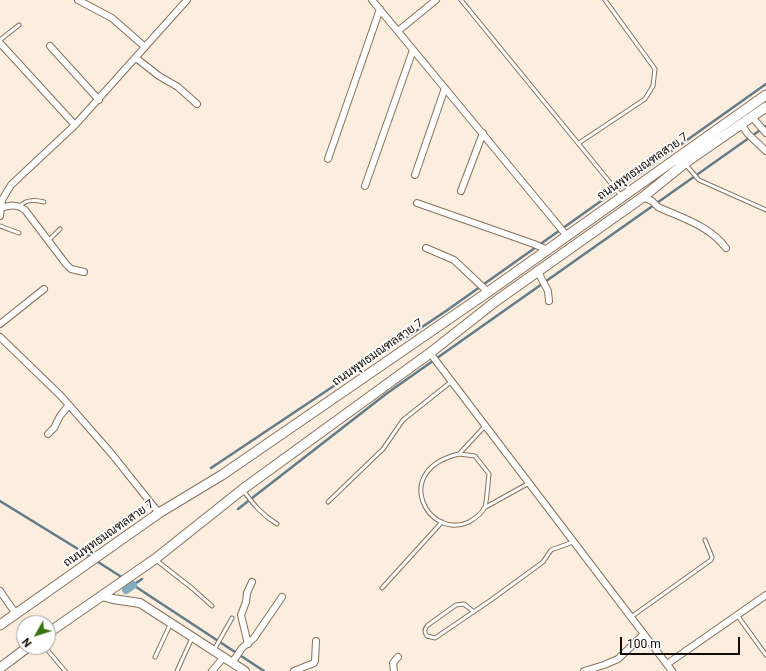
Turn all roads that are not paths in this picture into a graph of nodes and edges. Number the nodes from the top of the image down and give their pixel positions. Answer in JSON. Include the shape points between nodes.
{"nodes":[{"id":1,"x":78,"y":0,"type":"edge"},
{"id":2,"x":187,"y":0,"type":"edge"},
{"id":3,"x":372,"y":0,"type":"edge"},
{"id":4,"x":436,"y":0,"type":"edge"},
{"id":5,"x":461,"y":0,"type":"edge"},
{"id":6,"x":605,"y":0,"type":"edge"},
{"id":7,"x":380,"y":10,"type":"junction"},
{"id":8,"x":19,"y":25,"type":"dead end"},
{"id":9,"x":398,"y":31,"type":"junction"},
{"id":10,"x":0,"y":41,"type":"edge"},
{"id":11,"x":50,"y":46,"type":"dead end"},
{"id":12,"x":145,"y":47,"type":"junction"},
{"id":13,"x":413,"y":50,"type":"junction"},
{"id":14,"x":136,"y":58,"type":"junction"},
{"id":15,"x":445,"y":88,"type":"junction"},
{"id":16,"x":766,"y":96,"type":"edge"},
{"id":17,"x":99,"y":100,"type":"junction"},
{"id":18,"x":196,"y":104,"type":"dead end"},
{"id":19,"x":766,"y":107,"type":"edge"},
{"id":20,"x":752,"y":117,"type":"junction"},
{"id":21,"x":741,"y":124,"type":"junction"},
{"id":22,"x":75,"y":125,"type":"junction"},
{"id":23,"x":483,"y":133,"type":"junction"},
{"id":24,"x":766,"y":133,"type":"edge"},
{"id":25,"x":579,"y":143,"type":"junction"},
{"id":26,"x":764,"y":149,"type":"edge"},
{"id":27,"x":328,"y":159,"type":"dead end"},
{"id":28,"x":688,"y":167,"type":"junction"},
{"id":29,"x":415,"y":174,"type":"dead end"},
{"id":30,"x":364,"y":186,"type":"dead end"},
{"id":31,"x":461,"y":191,"type":"dead end"},
{"id":32,"x":622,"y":196,"type":"junction"},
{"id":33,"x":648,"y":199,"type":"junction"},
{"id":34,"x":44,"y":202,"type":"dead end"},
{"id":35,"x":417,"y":203,"type":"dead end"},
{"id":36,"x":20,"y":206,"type":"junction"},
{"id":37,"x":1,"y":208,"type":"junction"},
{"id":38,"x":766,"y":210,"type":"edge"},
{"id":39,"x":0,"y":216,"type":"edge"},
{"id":40,"x":0,"y":226,"type":"edge"},
{"id":41,"x":60,"y":229,"type":"dead end"},
{"id":42,"x":19,"y":233,"type":"dead end"},
{"id":43,"x":566,"y":235,"type":"junction"},
{"id":44,"x":48,"y":241,"type":"junction"},
{"id":45,"x":426,"y":248,"type":"dead end"},
{"id":46,"x":726,"y":248,"type":"dead end"},
{"id":47,"x":545,"y":249,"type":"junction"},
{"id":48,"x":84,"y":272,"type":"dead end"},
{"id":49,"x":540,"y":276,"type":"junction"},
{"id":50,"x":44,"y":289,"type":"dead end"},
{"id":51,"x":487,"y":291,"type":"junction"},
{"id":52,"x":549,"y":301,"type":"dead end"},
{"id":53,"x":0,"y":324,"type":"edge"},
{"id":54,"x":0,"y":337,"type":"edge"},
{"id":55,"x":431,"y":354,"type":"junction"},
{"id":56,"x":452,"y":381,"type":"junction"},
{"id":57,"x":69,"y":405,"type":"junction"},
{"id":58,"x":486,"y":425,"type":"junction"},
{"id":59,"x":48,"y":434,"type":"dead end"},
{"id":60,"x":459,"y":454,"type":"junction"},
{"id":61,"x":529,"y":483,"type":"junction"},
{"id":62,"x":242,"y":489,"type":"junction"},
{"id":63,"x":328,"y":502,"type":"dead end"},
{"id":64,"x":484,"y":508,"type":"junction"},
{"id":65,"x":160,"y":514,"type":"junction"},
{"id":66,"x":442,"y":522,"type":"junction"},
{"id":67,"x":277,"y":524,"type":"dead end"},
{"id":68,"x":705,"y":540,"type":"dead end"},
{"id":69,"x":574,"y":542,"type":"junction"},
{"id":70,"x":155,"y":559,"type":"junction"},
{"id":71,"x":252,"y":582,"type":"dead end"},
{"id":72,"x":382,"y":588,"type":"dead end"},
{"id":73,"x":0,"y":591,"type":"edge"},
{"id":74,"x":766,"y":595,"type":"edge"},
{"id":75,"x":102,"y":596,"type":"junction"},
{"id":76,"x":282,"y":597,"type":"dead end"},
{"id":77,"x":212,"y":606,"type":"dead end"},
{"id":78,"x":474,"y":612,"type":"junction"},
{"id":79,"x":16,"y":614,"type":"junction"},
{"id":80,"x":737,"y":615,"type":"junction"},
{"id":81,"x":631,"y":617,"type":"junction"},
{"id":82,"x":232,"y":618,"type":"dead end"},
{"id":83,"x":171,"y":623,"type":"junction"},
{"id":84,"x":0,"y":625,"type":"edge"},
{"id":85,"x":56,"y":628,"type":"edge"},
{"id":86,"x":644,"y":634,"type":"junction"},
{"id":87,"x":193,"y":636,"type":"junction"},
{"id":88,"x":316,"y":641,"type":"dead end"},
{"id":89,"x":248,"y":644,"type":"junction"},
{"id":90,"x":216,"y":647,"type":"junction"},
{"id":91,"x":17,"y":655,"type":"edge"},
{"id":92,"x":52,"y":655,"type":"edge"},
{"id":93,"x":766,"y":655,"type":"edge"},
{"id":94,"x":155,"y":657,"type":"dead end"},
{"id":95,"x":224,"y":657,"type":"junction"},
{"id":96,"x":398,"y":657,"type":"dead end"},
{"id":97,"x":234,"y":660,"type":"junction"},
{"id":98,"x":667,"y":664,"type":"junction"},
{"id":99,"x":0,"y":668,"type":"edge"},
{"id":100,"x":65,"y":671,"type":"edge"},
{"id":101,"x":176,"y":671,"type":"edge"},
{"id":102,"x":212,"y":671,"type":"edge"},
{"id":103,"x":245,"y":671,"type":"edge"},
{"id":104,"x":294,"y":671,"type":"edge"},
{"id":105,"x":394,"y":671,"type":"edge"},
{"id":106,"x":584,"y":671,"type":"edge"},
{"id":107,"x":672,"y":671,"type":"edge"}],
"edges":[{"from":1,"to":12,"type":"street","via":[[112,18]]},
{"from":2,"to":12,"type":"street"},
{"from":3,"to":7,"type":"street"},
{"from":4,"to":9,"type":"street"},
{"from":5,"to":25,"type":"lane"},
{"from":6,"to":25,"type":"lane","via":[[655,69],[653,86],[645,99]]},
{"from":7,"to":9,"type":"street"},
{"from":7,"to":27,"type":"street"},
{"from":8,"to":10,"type":"lane"},
{"from":9,"to":13,"type":"street"},
{"from":10,"to":22,"type":"street"},
{"from":11,"to":17,"type":"street"},
{"from":12,"to":14,"type":"street"},
{"from":13,"to":15,"type":"street"},
{"from":13,"to":30,"type":"street"},
{"from":14,"to":17,"type":"street"},
{"from":14,"to":18,"type":"street","via":[[178,87]]},
{"from":15,"to":23,"type":"street"},
{"from":15,"to":29,"type":"street"},
{"from":16,"to":32,"type":"main road","name":"ถนนพุทธมณฑลสาย 7"},
{"from":17,"to":22,"type":"street"},
{"from":19,"to":20,"type":"main road","name":"ถนนพุทธมณฑลสาย 7"},
{"from":20,"to":21,"type":"main road","name":"ถนนพุทธมณฑลสาย 7"},
{"from":20,"to":24,"type":"street"},
{"from":21,"to":26,"type":"street"},
{"from":21,"to":28,"type":"main road","name":"ถนนพุทธมณฑลสาย 7"},
{"from":22,"to":37,"type":"street","via":[[11,186],[4,195]]},
{"from":23,"to":31,"type":"street"},
{"from":23,"to":43,"type":"street"},
{"from":25,"to":32,"type":"lane"},
{"from":28,"to":33,"type":"main road","name":"ถนนพุทธมณฑลสาย 7"},
{"from":28,"to":38,"type":"lane","via":[[699,180]]},
{"from":32,"to":43,"type":"main road","name":"ถนนพุทธมณฑลสาย 7"},
{"from":33,"to":46,"type":"street","via":[[658,207],[705,228]]},
{"from":33,"to":49,"type":"main road","name":"ถนนพุทธมณฑลสาย 7"},
{"from":34,"to":36,"type":"lane","via":[[28,201]]},
{"from":35,"to":47,"type":"street"},
{"from":36,"to":37,"type":"street"},
{"from":36,"to":44,"type":"street"},
{"from":37,"to":39,"type":"street"},
{"from":40,"to":42,"type":"lane"},
{"from":41,"to":44,"type":"lane"},
{"from":43,"to":47,"type":"main road","name":"ถนนพุทธมณฑลสาย 7"},
{"from":44,"to":48,"type":"street","via":[[71,269]]},
{"from":45,"to":51,"type":"street","via":[[454,260]]},
{"from":47,"to":51,"type":"main road","name":"ถนนพุทธมณฑลสาย 7"},
{"from":49,"to":52,"type":"street","via":[[548,290]]},
{"from":49,"to":55,"type":"main road","name":"ถนนพุทธมณฑลสาย 7","via":[[496,301]]},
{"from":50,"to":53,"type":"street"},
{"from":51,"to":65,"type":"main road","name":"ถนนพุทธมณฑลสาย 7","via":[[222,475]]},
{"from":54,"to":57,"type":"street"},
{"from":55,"to":56,"type":"street"},
{"from":55,"to":62,"type":"main road","name":"ถนนพุทธมณฑลสาย 7"},
{"from":56,"to":58,"type":"street"},
{"from":56,"to":63,"type":"lane","via":[[403,420],[384,450]]},
{"from":57,"to":59,"type":"street"},
{"from":57,"to":65,"type":"street"},
{"from":58,"to":60,"type":"lane"},
{"from":58,"to":61,"type":"street"},
{"from":60,"to":64,"type":"lane","via":[[476,456],[489,474]]},
{"from":60,"to":66,"type":"lane","via":[[450,456],[430,468],[420,487],[426,508],[433,517]]},
{"from":61,"to":64,"type":"lane"},
{"from":61,"to":69,"type":"street"},
{"from":62,"to":67,"type":"lane","via":[[267,518]]},
{"from":62,"to":70,"type":"main road","name":"ถนนพุทธมณฑลสาย 7"},
{"from":64,"to":66,"type":"lane","via":[[473,520],[462,525]]},
{"from":65,"to":79,"type":"main road","name":"ถนนพุทธมณฑลสาย 7"},
{"from":66,"to":72,"type":"lane"},
{"from":68,"to":81,"type":"lane","via":[[711,560]]},
{"from":69,"to":78,"type":"lane","via":[[552,550],[543,562]]},
{"from":69,"to":81,"type":"street"},
{"from":70,"to":75,"type":"main road","name":"ถนนพุทธมณฑลสาย 7"},
{"from":70,"to":77,"type":"lane"},
{"from":71,"to":89,"type":"street","via":[[241,615]]},
{"from":73,"to":79,"type":"street"},
{"from":74,"to":80,"type":"street"},
{"from":75,"to":83,"type":"street","via":[[140,603]]},
{"from":75,"to":85,"type":"main road","name":"ถนนพุทธมณฑลสาย 7"},
{"from":76,"to":89,"type":"street"},
{"from":78,"to":78,"type":"lane","via":[[464,604],[456,605],[428,625],[425,632],[427,636],[435,638]]},
{"from":79,"to":84,"type":"main road","name":"ถนนพุทธมณฑลสาย 7"},
{"from":80,"to":93,"type":"lane"},
{"from":80,"to":98,"type":"street"},
{"from":81,"to":86,"type":"street"},
{"from":82,"to":90,"type":"lane"},
{"from":83,"to":87,"type":"street"},
{"from":83,"to":94,"type":"lane"},
{"from":86,"to":98,"type":"street"},
{"from":86,"to":106,"type":"street","via":[[618,659]]},
{"from":87,"to":90,"type":"street"},
{"from":87,"to":101,"type":"lane"},
{"from":88,"to":104,"type":"street","via":[[314,663]]},
{"from":89,"to":97,"type":"street"},
{"from":90,"to":95,"type":"street"},
{"from":91,"to":99,"type":"main road"},
{"from":92,"to":100,"type":"lane"},
{"from":95,"to":97,"type":"street"},
{"from":95,"to":102,"type":"street"},
{"from":96,"to":105,"type":"street","via":[[393,663]]},
{"from":97,"to":103,"type":"street"},
{"from":98,"to":107,"type":"street"}]}
